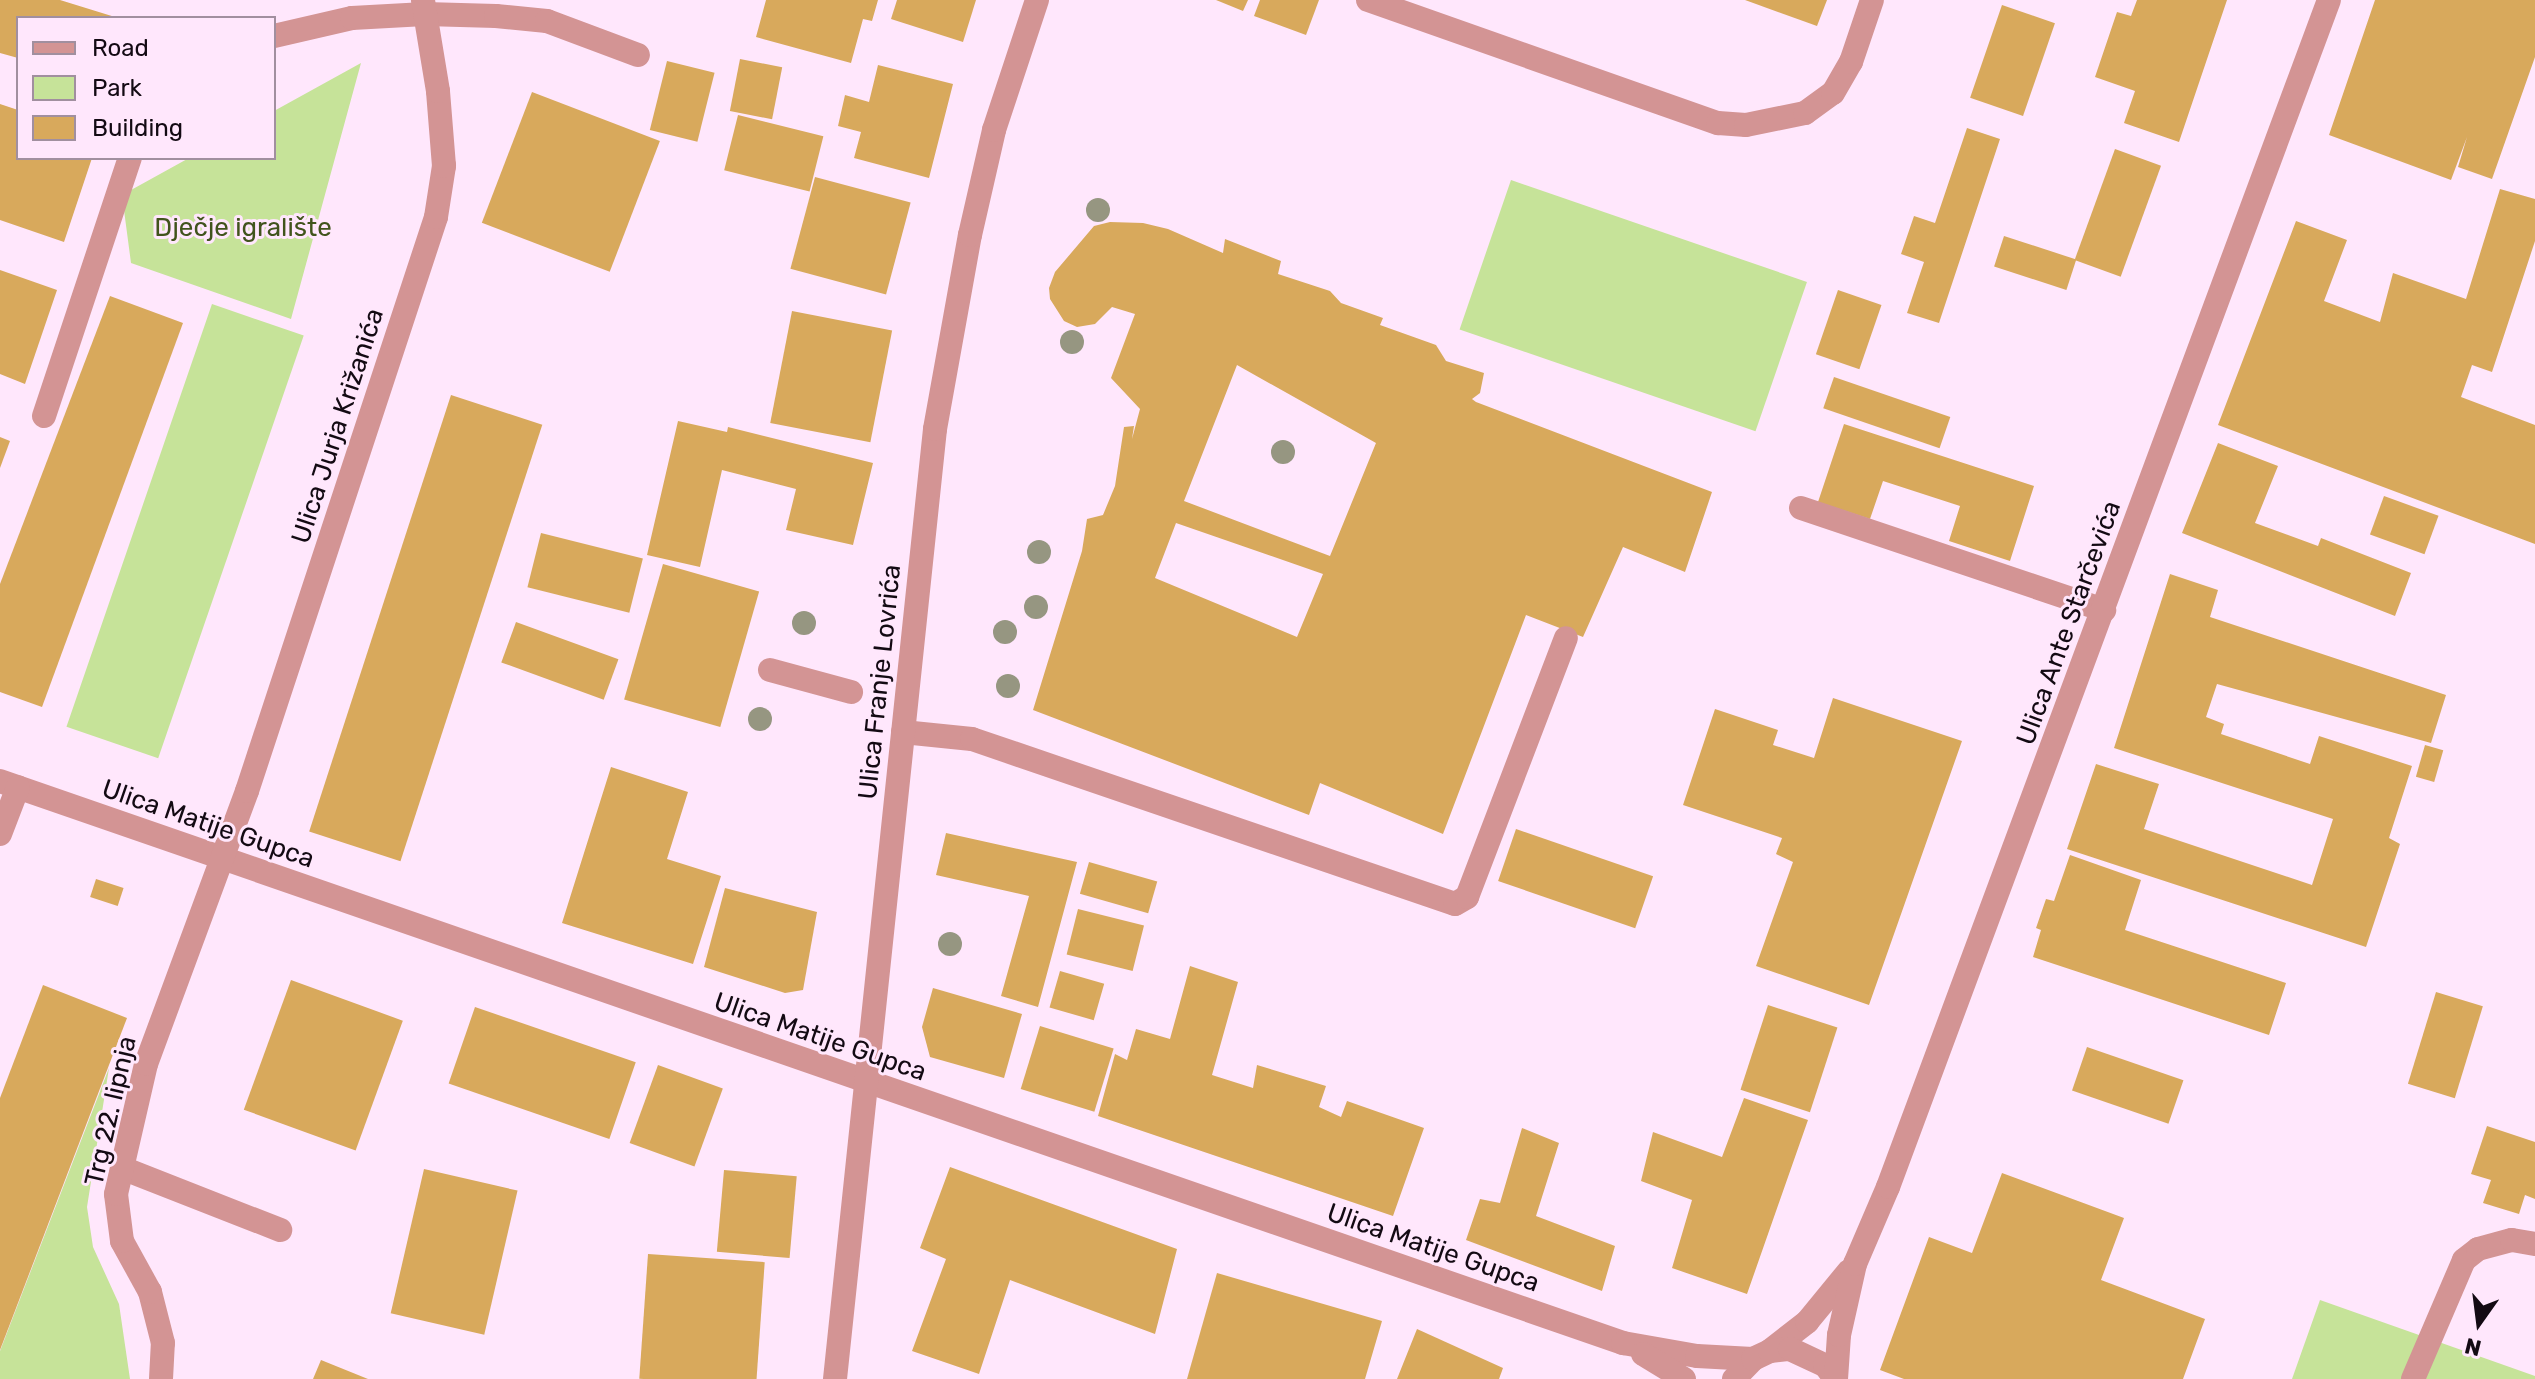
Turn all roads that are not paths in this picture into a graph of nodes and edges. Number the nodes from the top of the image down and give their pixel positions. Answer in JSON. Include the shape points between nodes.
{"nodes":[{"id":1,"x":1037,"y":0,"type":"edge"},
{"id":2,"x":1368,"y":0,"type":"edge"},
{"id":3,"x":1872,"y":0,"type":"edge"},
{"id":4,"x":2329,"y":0,"type":"edge"},
{"id":5,"x":424,"y":7,"type":"edge"},
{"id":6,"x":276,"y":36,"type":"edge"},
{"id":7,"x":638,"y":55,"type":"dead end"},
{"id":8,"x":129,"y":160,"type":"edge"},
{"id":9,"x":44,"y":416,"type":"dead end"},
{"id":10,"x":1801,"y":508,"type":"dead end"},
{"id":11,"x":2104,"y":610,"type":"junction"},
{"id":12,"x":1566,"y":638,"type":"dead end"},
{"id":13,"x":770,"y":670,"type":"dead end"},
{"id":14,"x":851,"y":692,"type":"dead end"},
{"id":15,"x":903,"y":732,"type":"junction"},
{"id":16,"x":9,"y":784,"type":"edge"},
{"id":17,"x":0,"y":834,"type":"edge"},
{"id":18,"x":222,"y":858,"type":"junction"},
{"id":19,"x":869,"y":1084,"type":"junction"},
{"id":20,"x":122,"y":1168,"type":"junction"},
{"id":21,"x":280,"y":1230,"type":"dead end"},
{"id":22,"x":2535,"y":1244,"type":"edge"},
{"id":23,"x":1855,"y":1264,"type":"junction"},
{"id":24,"x":1623,"y":1343,"type":"junction"},
{"id":25,"x":1762,"y":1355,"type":"junction"},
{"id":26,"x":161,"y":1379,"type":"edge"},
{"id":27,"x":835,"y":1379,"type":"edge"},
{"id":28,"x":1684,"y":1379,"type":"edge"},
{"id":29,"x":1734,"y":1379,"type":"edge"},
{"id":30,"x":1836,"y":1379,"type":"edge"},
{"id":31,"x":2413,"y":1379,"type":"edge"}],
"edges":[{"from":1,"to":15,"type":"street","name":"Ulica Franje Lovrića","via":[[994,130],[951,336],[928,489]]},
{"from":2,"to":3,"type":"street","via":[[1718,123],[1746,125],[1805,113],[1833,93],[1851,62]]},
{"from":4,"to":11,"type":"street","name":"Ulica Ante Starčevića"},
{"from":5,"to":6,"type":"street"},
{"from":5,"to":7,"type":"street","via":[[547,21]]},
{"from":5,"to":18,"type":"street","name":"Ulica Jurja Križanića","via":[[444,166],[436,217]]},
{"from":8,"to":9,"type":"street"},
{"from":10,"to":11,"type":"street"},
{"from":11,"to":23,"type":"street","name":"Ulica Ante Starčevića"},
{"from":12,"to":15,"type":"street","via":[[1467,897],[1455,904],[972,739]]},
{"from":13,"to":14,"type":"street"},
{"from":15,"to":19,"type":"street","name":"Ulica Franje Lovrića"},
{"from":16,"to":17,"type":"street"},
{"from":16,"to":18,"type":"street","name":"Ulica Matije Gupca"},
{"from":18,"to":19,"type":"street","name":"Ulica Matije Gupca"},
{"from":18,"to":20,"type":"street","name":"Trg 22. lipnja","via":[[146,1064]]},
{"from":19,"to":24,"type":"street","name":"Ulica Matije Gupca"},
{"from":19,"to":27,"type":"street","name":"Ulica Franje Lovrića"},
{"from":20,"to":21,"type":"street"},
{"from":20,"to":26,"type":"street","name":"Trg 22. lipnja","via":[[116,1194],[122,1241],[150,1292],[163,1343]]},
{"from":22,"to":31,"type":"street","via":[[2512,1240],[2478,1249],[2464,1260]]},
{"from":23,"to":25,"type":"street","name":"Ulica Ante Starčevića","via":[[1807,1322]]},
{"from":23,"to":30,"type":"street","name":"Ulica Ante Starčevića","via":[[1839,1335]]},
{"from":24,"to":25,"type":"street","name":"Ulica Matije Gupca","via":[[1697,1356]]},
{"from":24,"to":28,"type":"street","name":"Ulica Matije Gupca"},
{"from":25,"to":29,"type":"street","name":"Ulica Ante Starčevića"},
{"from":25,"to":30,"type":"street","name":"Ulica Matije Gupca","via":[[1790,1349],[1825,1365]]}]}
